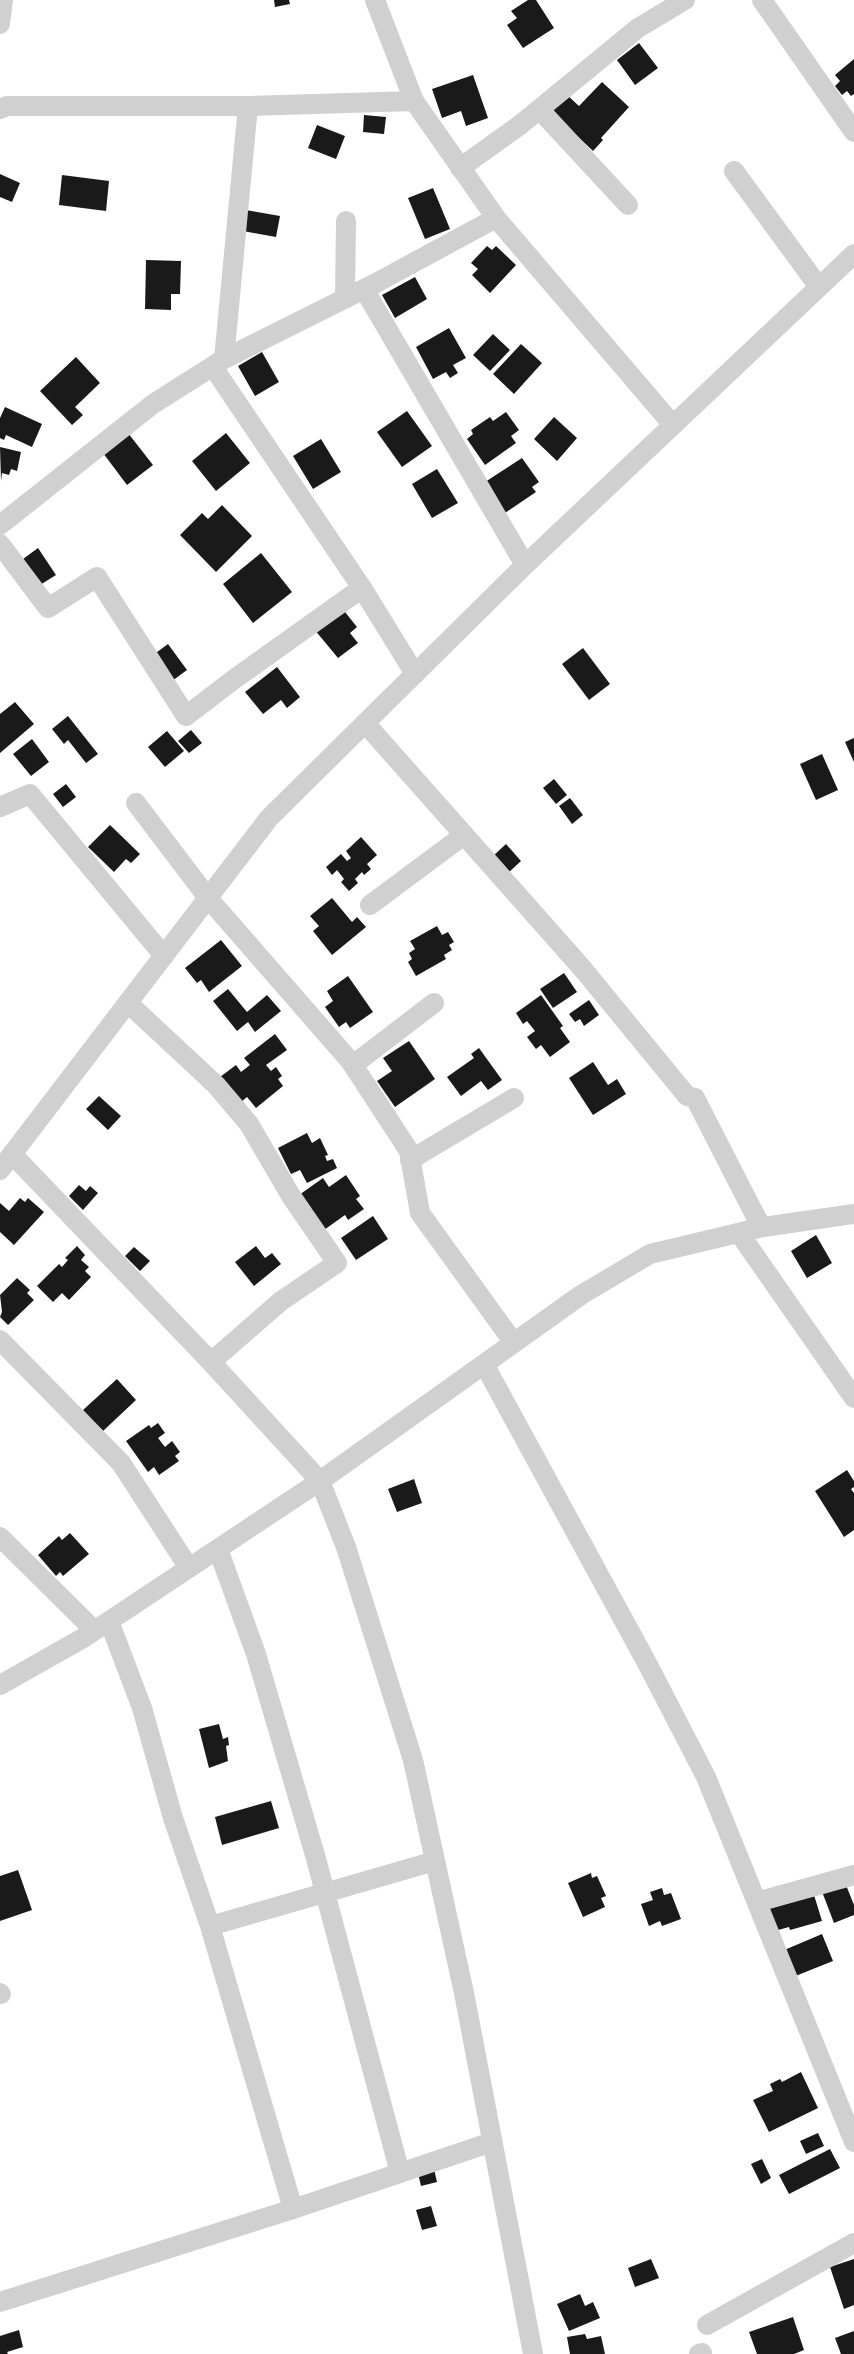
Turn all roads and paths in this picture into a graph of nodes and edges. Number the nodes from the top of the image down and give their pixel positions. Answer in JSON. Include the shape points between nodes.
{"nodes":[{"id":1,"x":3,"y":0,"type":"edge"},
{"id":2,"x":375,"y":0,"type":"edge"},
{"id":3,"x":685,"y":0,"type":"edge"},
{"id":4,"x":762,"y":0,"type":"edge"},
{"id":5,"x":0,"y":24,"type":"edge"},
{"id":6,"x":414,"y":101,"type":"junction"},
{"id":7,"x":248,"y":106,"type":"junction"},
{"id":8,"x":539,"y":109,"type":"junction"},
{"id":9,"x":0,"y":110,"type":"edge"},
{"id":10,"x":854,"y":132,"type":"edge"},
{"id":11,"x":460,"y":168,"type":"junction"},
{"id":12,"x":734,"y":171,"type":"dead end"},
{"id":13,"x":628,"y":205,"type":"dead end"},
{"id":14,"x":496,"y":218,"type":"junction"},
{"id":15,"x":346,"y":221,"type":"dead end"},
{"id":16,"x":854,"y":254,"type":"edge"},
{"id":17,"x":819,"y":287,"type":"junction"},
{"id":18,"x":364,"y":289,"type":"junction"},
{"id":19,"x":345,"y":299,"type":"junction"},
{"id":20,"x":219,"y":363,"type":"junction"},
{"id":21,"x":673,"y":425,"type":"junction"},
{"id":22,"x":0,"y":525,"type":"edge"},
{"id":23,"x":0,"y":544,"type":"edge"},
{"id":24,"x":525,"y":565,"type":"junction"},
{"id":25,"x":362,"y":588,"type":"junction"},
{"id":26,"x":415,"y":674,"type":"junction"},
{"id":27,"x":365,"y":723,"type":"junction"},
{"id":28,"x":136,"y":803,"type":"dead end"},
{"id":29,"x":0,"y":807,"type":"edge"},
{"id":30,"x":464,"y":835,"type":"junction"},
{"id":31,"x":208,"y":898,"type":"junction"},
{"id":32,"x":370,"y":905,"type":"dead end"},
{"id":33,"x":164,"y":956,"type":"junction"},
{"id":34,"x":128,"y":1003,"type":"junction"},
{"id":35,"x":434,"y":1003,"type":"dead end"},
{"id":36,"x":353,"y":1065,"type":"junction"},
{"id":37,"x":514,"y":1098,"type":"dead end"},
{"id":38,"x":12,"y":1154,"type":"junction"},
{"id":39,"x":410,"y":1160,"type":"junction"},
{"id":40,"x":0,"y":1170,"type":"edge"},
{"id":41,"x":854,"y":1214,"type":"edge"},
{"id":42,"x":763,"y":1227,"type":"junction"},
{"id":43,"x":739,"y":1232,"type":"junction"},
{"id":44,"x":0,"y":1340,"type":"edge"},
{"id":45,"x":514,"y":1343,"type":"junction"},
{"id":46,"x":211,"y":1362,"type":"junction"},
{"id":47,"x":484,"y":1364,"type":"junction"},
{"id":48,"x":854,"y":1398,"type":"edge"},
{"id":49,"x":320,"y":1481,"type":"junction"},
{"id":50,"x":0,"y":1537,"type":"edge"},
{"id":51,"x":218,"y":1549,"type":"junction"},
{"id":52,"x":189,"y":1568,"type":"junction"},
{"id":53,"x":102,"y":1626,"type":"junction"},
{"id":54,"x":0,"y":1686,"type":"edge"},
{"id":55,"x":435,"y":1861,"type":"junction"},
{"id":56,"x":854,"y":1875,"type":"edge"},
{"id":57,"x":325,"y":1893,"type":"junction"},
{"id":58,"x":757,"y":1902,"type":"junction"},
{"id":59,"x":210,"y":1926,"type":"junction"},
{"id":60,"x":492,"y":2142,"type":"junction"},
{"id":61,"x":854,"y":2142,"type":"edge"},
{"id":62,"x":400,"y":2173,"type":"junction"},
{"id":63,"x":293,"y":2209,"type":"junction"},
{"id":64,"x":854,"y":2243,"type":"edge"},
{"id":65,"x":0,"y":2302,"type":"edge"},
{"id":66,"x":707,"y":2325,"type":"dead end"},
{"id":67,"x":533,"y":2354,"type":"edge"}],
"edges":[{"from":1,"to":5,"type":"street"},
{"from":2,"to":6,"type":"street"},
{"from":3,"to":8,"type":"street","via":[[638,28]]},
{"from":4,"to":10,"type":"street"},
{"from":6,"to":7,"type":"street"},
{"from":6,"to":11,"type":"street"},
{"from":7,"to":9,"type":"street","via":[[7,106]]},
{"from":7,"to":20,"type":"street"},
{"from":8,"to":11,"type":"street"},
{"from":8,"to":13,"type":"street"},
{"from":11,"to":14,"type":"street"},
{"from":12,"to":17,"type":"street"},
{"from":14,"to":18,"type":"street"},
{"from":14,"to":21,"type":"street"},
{"from":15,"to":19,"type":"street"},
{"from":16,"to":17,"type":"street"},
{"from":17,"to":21,"type":"street"},
{"from":18,"to":19,"type":"street"},
{"from":18,"to":24,"type":"street"},
{"from":19,"to":20,"type":"street"},
{"from":20,"to":22,"type":"street","via":[[153,404]]},
{"from":20,"to":25,"type":"street"},
{"from":21,"to":24,"type":"street"},
{"from":23,"to":25,"type":"street","via":[[48,608],[97,577],[186,716]]},
{"from":24,"to":26,"type":"street"},
{"from":25,"to":26,"type":"street"},
{"from":26,"to":27,"type":"street"},
{"from":27,"to":30,"type":"street"},
{"from":27,"to":31,"type":"street","via":[[269,818]]},
{"from":28,"to":31,"type":"street"},
{"from":29,"to":33,"type":"street","via":[[30,794]]},
{"from":30,"to":32,"type":"street"},
{"from":30,"to":42,"type":"street","via":[[582,968],[687,1096],[695,1098]]},
{"from":31,"to":33,"type":"street"},
{"from":31,"to":36,"type":"street"},
{"from":33,"to":34,"type":"street"},
{"from":34,"to":38,"type":"street"},
{"from":34,"to":46,"type":"street","via":[[216,1085],[249,1124],[291,1196],[337,1263],[281,1301]]},
{"from":35,"to":36,"type":"street"},
{"from":36,"to":39,"type":"street","via":[[409,1151]]},
{"from":37,"to":39,"type":"street"},
{"from":38,"to":40,"type":"street"},
{"from":38,"to":46,"type":"street"},
{"from":39,"to":45,"type":"street","via":[[420,1213]]},
{"from":41,"to":42,"type":"street"},
{"from":42,"to":43,"type":"street"},
{"from":43,"to":45,"type":"street","via":[[650,1254],[581,1295]]},
{"from":43,"to":48,"type":"street"},
{"from":44,"to":52,"type":"street","via":[[121,1463]]},
{"from":45,"to":47,"type":"street"},
{"from":46,"to":49,"type":"street"},
{"from":47,"to":49,"type":"street"},
{"from":47,"to":58,"type":"street","via":[[647,1663],[706,1778]]},
{"from":49,"to":51,"type":"street"},
{"from":49,"to":55,"type":"street","via":[[346,1548],[413,1760]]},
{"from":50,"to":53,"type":"street"},
{"from":51,"to":52,"type":"street"},
{"from":51,"to":57,"type":"street","via":[[256,1654]]},
{"from":52,"to":53,"type":"street"},
{"from":53,"to":54,"type":"street"},
{"from":53,"to":59,"type":"street","via":[[142,1708],[173,1818]]},
{"from":55,"to":57,"type":"street"},
{"from":55,"to":60,"type":"street","via":[[464,1993]]},
{"from":56,"to":58,"type":"street"},
{"from":57,"to":59,"type":"street"},
{"from":57,"to":62,"type":"street"},
{"from":58,"to":61,"type":"street"},
{"from":59,"to":63,"type":"street"},
{"from":60,"to":62,"type":"street"},
{"from":60,"to":67,"type":"street"},
{"from":62,"to":63,"type":"street"},
{"from":63,"to":65,"type":"street"},
{"from":64,"to":66,"type":"street"}]}
